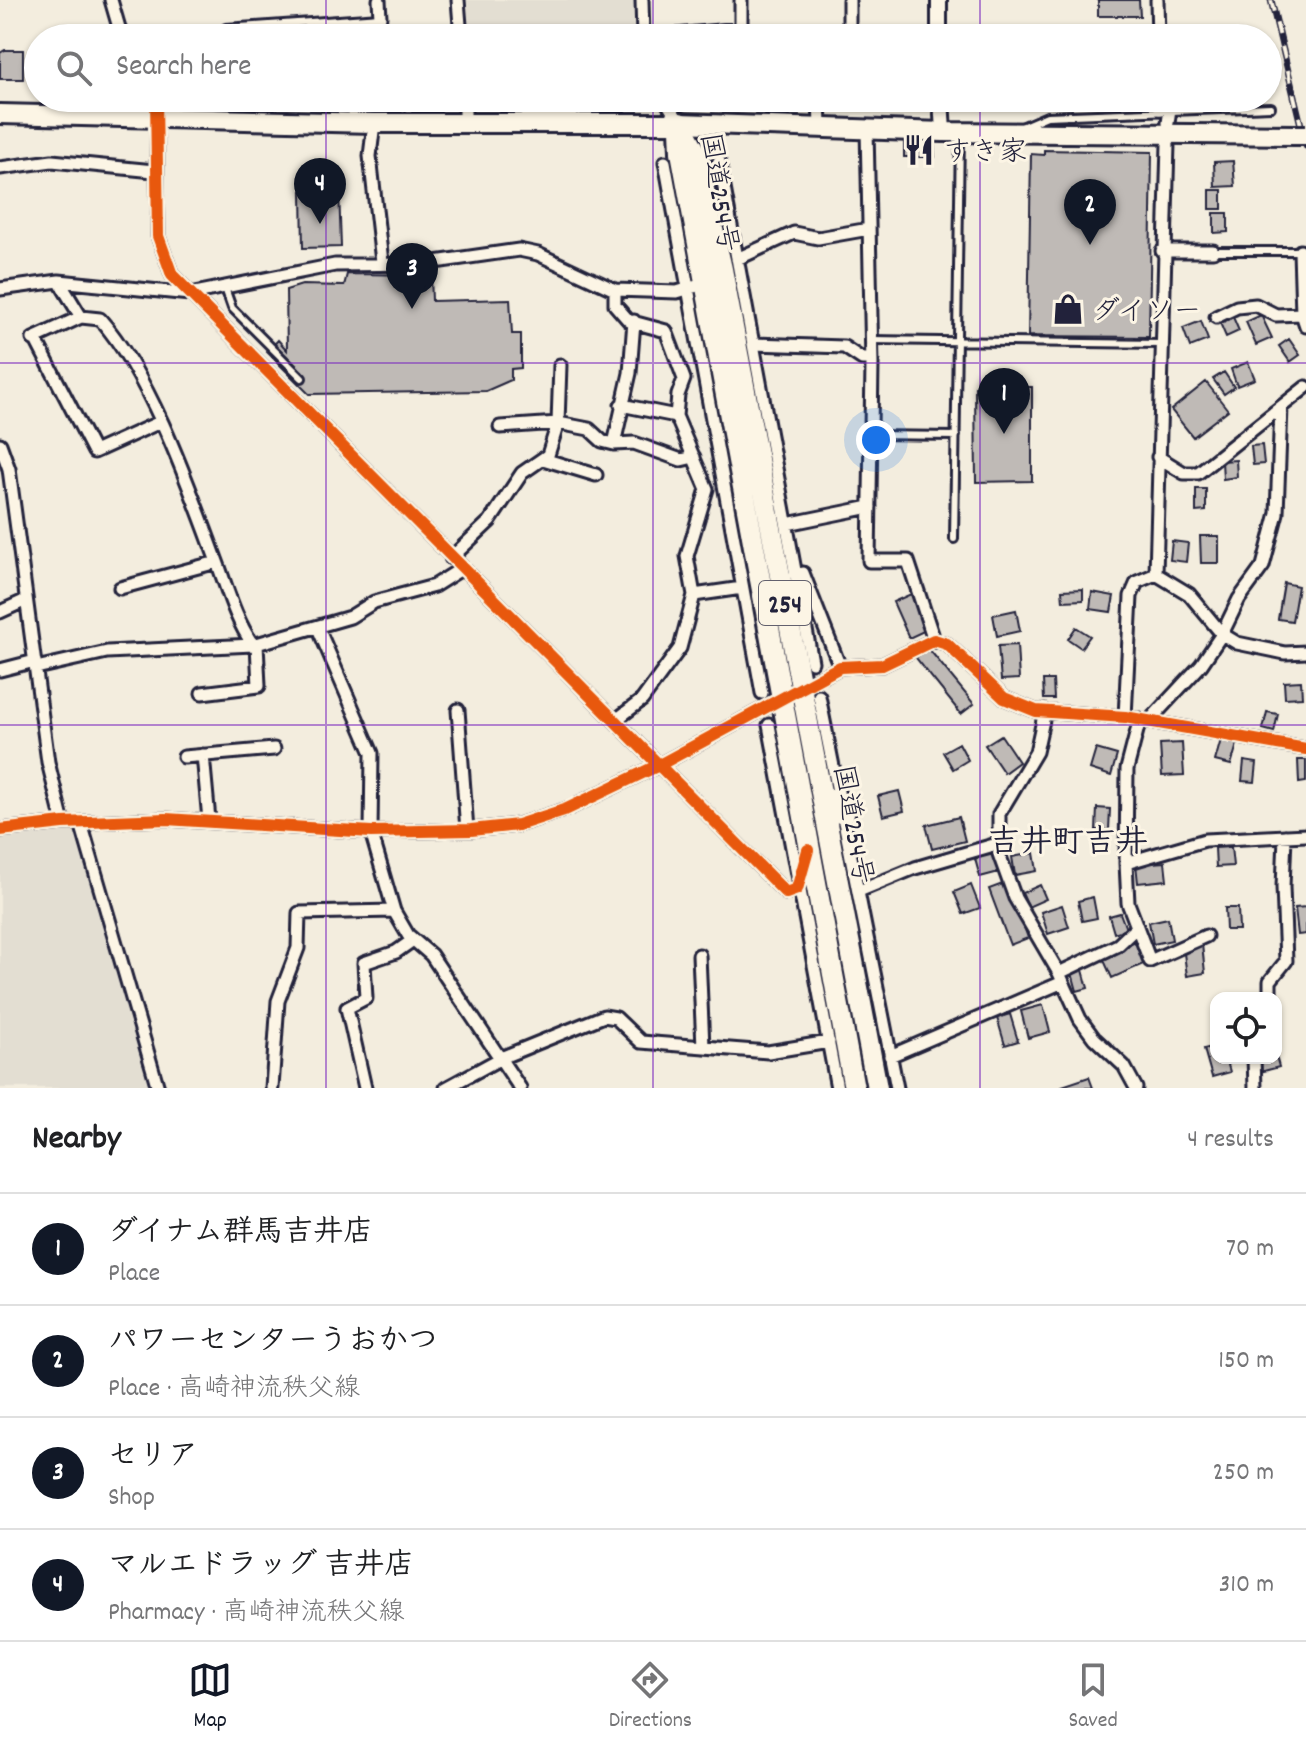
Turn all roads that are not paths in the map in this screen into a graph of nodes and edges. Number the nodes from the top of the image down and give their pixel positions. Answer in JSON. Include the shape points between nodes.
{"nodes":[{"id":1,"x":111,"y":0,"type":"edge"},
{"id":2,"x":379,"y":0,"type":"edge"},
{"id":3,"x":458,"y":0,"type":"edge"},
{"id":4,"x":642,"y":0,"type":"edge"},
{"id":5,"x":741,"y":0,"type":"edge"},
{"id":6,"x":849,"y":0,"type":"edge"},
{"id":7,"x":939,"y":0,"type":"edge"},
{"id":8,"x":1157,"y":0,"type":"edge"},
{"id":9,"x":380,"y":17,"type":"junction"},
{"id":10,"x":118,"y":24,"type":"edge"},
{"id":11,"x":282,"y":24,"type":"edge"},
{"id":12,"x":383,"y":24,"type":"edge"},
{"id":13,"x":460,"y":24,"type":"edge"},
{"id":14,"x":643,"y":24,"type":"edge"},
{"id":15,"x":741,"y":24,"type":"edge"},
{"id":16,"x":849,"y":24,"type":"edge"},
{"id":17,"x":939,"y":24,"type":"edge"},
{"id":18,"x":1158,"y":24,"type":"edge"},
{"id":19,"x":157,"y":112,"type":"edge"},
{"id":20,"x":465,"y":112,"type":"edge"},
{"id":21,"x":673,"y":112,"type":"edge"},
{"id":22,"x":820,"y":112,"type":"edge"},
{"id":23,"x":945,"y":112,"type":"edge"},
{"id":24,"x":1089,"y":112,"type":"edge"},
{"id":25,"x":1165,"y":112,"type":"edge"},
{"id":26,"x":0,"y":114,"type":"edge"},
{"id":27,"x":157,"y":118,"type":"junction"},
{"id":28,"x":374,"y":123,"type":"junction"},
{"id":29,"x":680,"y":123,"type":"junction"},
{"id":30,"x":1168,"y":123,"type":"dead end"},
{"id":31,"x":465,"y":124,"type":"junction"},
{"id":32,"x":820,"y":126,"type":"junction"},
{"id":33,"x":867,"y":129,"type":"junction"},
{"id":34,"x":951,"y":132,"type":"junction"},
{"id":35,"x":1013,"y":132,"type":"junction"},
{"id":36,"x":1302,"y":135,"type":"edge"},
{"id":37,"x":1168,"y":144,"type":"dead end"},
{"id":38,"x":719,"y":161,"type":"dead end"},
{"id":39,"x":665,"y":162,"type":"dead end"},
{"id":40,"x":0,"y":168,"type":"edge"},
{"id":41,"x":154,"y":171,"type":"junction"},
{"id":42,"x":869,"y":229,"type":"junction"},
{"id":43,"x":718,"y":250,"type":"junction"},
{"id":44,"x":1162,"y":251,"type":"junction"},
{"id":45,"x":1213,"y":251,"type":"joint"},
{"id":46,"x":1303,"y":251,"type":"edge"},
{"id":47,"x":737,"y":259,"type":"junction"},
{"id":48,"x":382,"y":262,"type":"junction"},
{"id":49,"x":741,"y":276,"type":"junction"},
{"id":50,"x":59,"y":281,"type":"junction"},
{"id":51,"x":699,"y":287,"type":"junction"},
{"id":52,"x":225,"y":288,"type":"junction"},
{"id":53,"x":0,"y":289,"type":"edge"},
{"id":54,"x":615,"y":290,"type":"junction"},
{"id":55,"x":190,"y":294,"type":"junction"},
{"id":56,"x":1302,"y":314,"type":"junction"},
{"id":57,"x":81,"y":317,"type":"junction"},
{"id":58,"x":1216,"y":317,"type":"dead end"},
{"id":59,"x":634,"y":321,"type":"junction"},
{"id":60,"x":1306,"y":326,"type":"edge"},
{"id":61,"x":871,"y":340,"type":"junction"},
{"id":62,"x":957,"y":341,"type":"junction"},
{"id":63,"x":754,"y":344,"type":"junction"},
{"id":64,"x":1161,"y":344,"type":"junction"},
{"id":65,"x":871,"y":359,"type":"junction"},
{"id":66,"x":560,"y":365,"type":"dead end"},
{"id":67,"x":302,"y":378,"type":"dead end"},
{"id":68,"x":1306,"y":387,"type":"edge"},
{"id":69,"x":621,"y":405,"type":"junction"},
{"id":70,"x":1281,"y":407,"type":"junction"},
{"id":71,"x":676,"y":416,"type":"junction"},
{"id":72,"x":160,"y":422,"type":"junction"},
{"id":73,"x":558,"y":423,"type":"junction"},
{"id":74,"x":500,"y":427,"type":"dead end"},
{"id":75,"x":871,"y":435,"type":"junction"},
{"id":76,"x":956,"y":436,"type":"junction"},
{"id":77,"x":0,"y":444,"type":"edge"},
{"id":78,"x":614,"y":444,"type":"junction"},
{"id":79,"x":694,"y":457,"type":"junction"},
{"id":80,"x":1158,"y":457,"type":"junction"},
{"id":81,"x":543,"y":459,"type":"junction"},
{"id":82,"x":596,"y":475,"type":"dead end"},
{"id":83,"x":870,"y":507,"type":"junction"},
{"id":84,"x":786,"y":522,"type":"junction"},
{"id":85,"x":954,"y":539,"type":"dead end"},
{"id":86,"x":775,"y":554,"type":"junction"},
{"id":87,"x":451,"y":558,"type":"junction"},
{"id":88,"x":217,"y":562,"type":"junction"},
{"id":89,"x":461,"y":569,"type":"junction"},
{"id":90,"x":1156,"y":574,"type":"junction"},
{"id":91,"x":795,"y":575,"type":"junction"},
{"id":92,"x":742,"y":585,"type":"junction"},
{"id":93,"x":120,"y":588,"type":"dead end"},
{"id":94,"x":694,"y":595,"type":"junction"},
{"id":95,"x":24,"y":601,"type":"junction"},
{"id":96,"x":0,"y":612,"type":"edge"},
{"id":97,"x":766,"y":617,"type":"junction"},
{"id":98,"x":318,"y":628,"type":"junction"},
{"id":99,"x":1222,"y":634,"type":"junction"},
{"id":100,"x":934,"y":640,"type":"junction"},
{"id":101,"x":255,"y":644,"type":"junction"},
{"id":102,"x":1306,"y":652,"type":"edge"},
{"id":103,"x":812,"y":662,"type":"dead end"},
{"id":104,"x":36,"y":664,"type":"junction"},
{"id":105,"x":840,"y":667,"type":"junction"},
{"id":106,"x":0,"y":670,"type":"edge"},
{"id":107,"x":810,"y":691,"type":"junction"},
{"id":108,"x":202,"y":693,"type":"dead end"},
{"id":109,"x":772,"y":695,"type":"junction"},
{"id":110,"x":458,"y":710,"type":"dead end"},
{"id":111,"x":1045,"y":711,"type":"junction"},
{"id":112,"x":1125,"y":717,"type":"junction"},
{"id":113,"x":616,"y":720,"type":"junction"},
{"id":114,"x":1144,"y":720,"type":"junction"},
{"id":115,"x":769,"y":725,"type":"dead end"},
{"id":116,"x":274,"y":749,"type":"dead end"},
{"id":117,"x":1306,"y":749,"type":"edge"},
{"id":118,"x":203,"y":755,"type":"junction"},
{"id":119,"x":184,"y":757,"type":"dead end"},
{"id":120,"x":661,"y":764,"type":"junction"},
{"id":121,"x":821,"y":793,"type":"junction"},
{"id":122,"x":844,"y":815,"type":"junction"},
{"id":123,"x":209,"y":820,"type":"junction"},
{"id":124,"x":63,"y":823,"type":"junction"},
{"id":125,"x":81,"y":823,"type":"junction"},
{"id":126,"x":0,"y":830,"type":"edge"},
{"id":127,"x":467,"y":830,"type":"junction"},
{"id":128,"x":371,"y":832,"type":"junction"},
{"id":129,"x":1306,"y":835,"type":"edge"},
{"id":130,"x":1285,"y":836,"type":"junction"},
{"id":131,"x":997,"y":844,"type":"junction"},
{"id":132,"x":808,"y":850,"type":"junction"},
{"id":133,"x":1126,"y":863,"type":"junction"},
{"id":134,"x":797,"y":889,"type":"junction"},
{"id":135,"x":859,"y":891,"type":"junction"},
{"id":136,"x":394,"y":911,"type":"junction"},
{"id":137,"x":1136,"y":928,"type":"junction"},
{"id":138,"x":1206,"y":936,"type":"dead end"},
{"id":139,"x":413,"y":940,"type":"junction"},
{"id":140,"x":699,"y":955,"type":"dead end"},
{"id":141,"x":1061,"y":977,"type":"junction"},
{"id":142,"x":1270,"y":992,"type":"edge"},
{"id":143,"x":829,"y":1042,"type":"junction"},
{"id":144,"x":703,"y":1047,"type":"junction"},
{"id":145,"x":890,"y":1056,"type":"junction"},
{"id":146,"x":503,"y":1057,"type":"junction"},
{"id":147,"x":1254,"y":1064,"type":"edge"},
{"id":148,"x":158,"y":1088,"type":"edge"},
{"id":149,"x":272,"y":1088,"type":"edge"},
{"id":150,"x":365,"y":1088,"type":"edge"},
{"id":151,"x":446,"y":1088,"type":"edge"},
{"id":152,"x":520,"y":1088,"type":"edge"},
{"id":153,"x":837,"y":1088,"type":"edge"},
{"id":154,"x":854,"y":1088,"type":"edge"},
{"id":155,"x":877,"y":1088,"type":"edge"},
{"id":156,"x":897,"y":1088,"type":"edge"},
{"id":157,"x":1136,"y":1088,"type":"edge"},
{"id":158,"x":1255,"y":1088,"type":"edge"}],
"edges":[{"from":1,"to":10,"type":"street"},
{"from":2,"to":9,"type":"street"},
{"from":3,"to":13,"type":"street"},
{"from":4,"to":14,"type":"street"},
{"from":5,"to":15,"type":"street"},
{"from":6,"to":16,"type":"street"},
{"from":7,"to":17,"type":"street"},
{"from":8,"to":18,"type":"street"},
{"from":9,"to":11,"type":"lane"},
{"from":9,"to":12,"type":"lane"},
{"from":19,"to":27,"type":"street"},
{"from":20,"to":31,"type":"street"},
{"from":21,"to":29,"type":"street"},
{"from":22,"to":32,"type":"street"},
{"from":23,"to":34,"type":"street"},
{"from":24,"to":35,"type":"lane","via":[[1047,116]]},
{"from":25,"to":30,"type":"street"},
{"from":26,"to":27,"type":"main road"},
{"from":27,"to":28,"type":"main road"},
{"from":27,"to":41,"type":"street"},
{"from":28,"to":31,"type":"main road"},
{"from":28,"to":48,"type":"street","via":[[370,156]]},
{"from":29,"to":31,"type":"main road"},
{"from":29,"to":32,"type":"main road"},
{"from":29,"to":43,"type":"highway","name":"国道254号","number":"254","via":[[695,150]]},
{"from":29,"to":51,"type":"highway","name":"国道254号","number":"254"},
{"from":32,"to":33,"type":"main road"},
{"from":33,"to":34,"type":"main road"},
{"from":33,"to":42,"type":"street"},
{"from":34,"to":35,"type":"main road"},
{"from":34,"to":62,"type":"lane"},
{"from":35,"to":36,"type":"main road"},
{"from":37,"to":44,"type":"street"},
{"from":38,"to":47,"type":"street"},
{"from":39,"to":51,"type":"street"},
{"from":40,"to":41,"type":"street","via":[[52,161]]},
{"from":41,"to":55,"type":"street","via":[[158,236],[172,275]]},
{"from":42,"to":47,"type":"street","via":[[818,238],[794,233]]},
{"from":42,"to":61,"type":"street"},
{"from":43,"to":49,"type":"street"},
{"from":43,"to":86,"type":"highway","name":"国道254号","number":"254"},
{"from":44,"to":45,"type":"street"},
{"from":44,"to":64,"type":"street"},
{"from":45,"to":46,"type":"lane"},
{"from":46,"to":56,"type":"street"},
{"from":47,"to":49,"type":"street"},
{"from":48,"to":52,"type":"street","via":[[335,265]]},
{"from":48,"to":54,"type":"street","via":[[458,261],[519,250]]},
{"from":49,"to":63,"type":"street"},
{"from":50,"to":53,"type":"street"},
{"from":50,"to":55,"type":"street"},
{"from":50,"to":57,"type":"street"},
{"from":51,"to":54,"type":"street"},
{"from":51,"to":92,"type":"street"},
{"from":51,"to":97,"type":"highway","name":"国道254号","number":"254"},
{"from":52,"to":55,"type":"street"},
{"from":52,"to":67,"type":"lane","via":[[232,308]]},
{"from":54,"to":59,"type":"street","via":[[615,305]]},
{"from":55,"to":87,"type":"street"},
{"from":56,"to":58,"type":"street","via":[[1276,315],[1256,305]]},
{"from":56,"to":60,"type":"street"},
{"from":57,"to":72,"type":"street","via":[[100,319],[112,332]]},
{"from":57,"to":72,"type":"street","via":[[34,339],[94,452]]},
{"from":59,"to":69,"type":"street"},
{"from":59,"to":71,"type":"street","via":[[666,331],[684,379]]},
{"from":61,"to":62,"type":"lane"},
{"from":61,"to":65,"type":"street"},
{"from":62,"to":64,"type":"lane"},
{"from":62,"to":76,"type":"lane"},
{"from":63,"to":65,"type":"street","via":[[844,347]]},
{"from":63,"to":84,"type":"street"},
{"from":64,"to":80,"type":"street"},
{"from":65,"to":75,"type":"street"},
{"from":66,"to":73,"type":"street"},
{"from":68,"to":70,"type":"street"},
{"from":69,"to":71,"type":"street"},
{"from":69,"to":78,"type":"street"},
{"from":70,"to":80,"type":"street","via":[[1198,473],[1184,473]]},
{"from":70,"to":99,"type":"street","via":[[1277,513],[1270,540],[1263,566]]},
{"from":71,"to":79,"type":"street"},
{"from":72,"to":88,"type":"street"},
{"from":73,"to":74,"type":"street"},
{"from":73,"to":78,"type":"street","via":[[589,429]]},
{"from":73,"to":81,"type":"street"},
{"from":75,"to":76,"type":"lane"},
{"from":75,"to":83,"type":"street"},
{"from":76,"to":85,"type":"lane"},
{"from":77,"to":95,"type":"street","via":[[9,469]]},
{"from":78,"to":79,"type":"street","via":[[634,443],[681,460]]},
{"from":79,"to":94,"type":"street","via":[[707,489],[687,556]]},
{"from":80,"to":90,"type":"street"},
{"from":81,"to":82,"type":"street"},
{"from":81,"to":87,"type":"street","via":[[522,473],[490,521]]},
{"from":83,"to":84,"type":"street"},
{"from":83,"to":100,"type":"street","via":[[869,561],[908,561]]},
{"from":84,"to":86,"type":"street"},
{"from":84,"to":91,"type":"street"},
{"from":86,"to":107,"type":"highway","name":"国道254号","number":"254"},
{"from":87,"to":89,"type":"street"},
{"from":88,"to":93,"type":"street"},
{"from":88,"to":101,"type":"street","via":[[240,625]]},
{"from":89,"to":98,"type":"street","via":[[434,586],[374,602]]},
{"from":89,"to":113,"type":"street"},
{"from":90,"to":99,"type":"street","via":[[1189,594]]},
{"from":90,"to":112,"type":"street","via":[[1137,582],[1131,596]]},
{"from":91,"to":103,"type":"street"},
{"from":91,"to":105,"type":"street","via":[[803,573]]},
{"from":92,"to":94,"type":"street"},
{"from":92,"to":97,"type":"street"},
{"from":92,"to":109,"type":"street"},
{"from":94,"to":113,"type":"street","via":[[680,648],[642,700]]},
{"from":95,"to":96,"type":"street"},
{"from":95,"to":104,"type":"street"},
{"from":97,"to":109,"type":"highway","name":"国道254号","number":"254"},
{"from":98,"to":101,"type":"street"},
{"from":98,"to":128,"type":"street","via":[[372,753]]},
{"from":99,"to":102,"type":"street","via":[[1237,643]]},
{"from":99,"to":114,"type":"street","via":[[1201,665]]},
{"from":100,"to":105,"type":"street","via":[[882,665]]},
{"from":100,"to":111,"type":"street","via":[[947,644],[1004,698]]},
{"from":101,"to":104,"type":"street","via":[[107,652]]},
{"from":101,"to":108,"type":"street","via":[[259,686]]},
{"from":104,"to":106,"type":"street"},
{"from":104,"to":124,"type":"street","via":[[48,762]]},
{"from":105,"to":107,"type":"street"},
{"from":107,"to":109,"type":"street"},
{"from":107,"to":121,"type":"highway","name":"国道254号","number":"254"},
{"from":107,"to":122,"type":"street"},
{"from":109,"to":120,"type":"street"},
{"from":109,"to":132,"type":"highway","name":"国道254号","number":"254"},
{"from":110,"to":127,"type":"street"},
{"from":111,"to":112,"type":"street"},
{"from":111,"to":131,"type":"street","via":[[1036,752],[1003,803]]},
{"from":112,"to":114,"type":"street"},
{"from":113,"to":120,"type":"street"},
{"from":114,"to":117,"type":"street"},
{"from":114,"to":133,"type":"street","via":[[1127,769]]},
{"from":115,"to":134,"type":"street"},
{"from":116,"to":118,"type":"street"},
{"from":118,"to":119,"type":"street"},
{"from":118,"to":123,"type":"street"},
{"from":120,"to":127,"type":"street","via":[[544,818]]},
{"from":120,"to":134,"type":"street","via":[[786,893]]},
{"from":121,"to":122,"type":"highway"},
{"from":121,"to":155,"type":"highway","name":"国道254号","number":"254"},
{"from":122,"to":135,"type":"street"},
{"from":123,"to":125,"type":"street"},
{"from":123,"to":128,"type":"street"},
{"from":124,"to":125,"type":"street"},
{"from":124,"to":126,"type":"street"},
{"from":125,"to":148,"type":"street"},
{"from":127,"to":128,"type":"street"},
{"from":128,"to":136,"type":"street"},
{"from":129,"to":130,"type":"street"},
{"from":130,"to":133,"type":"street","via":[[1205,840]]},
{"from":130,"to":142,"type":"street","via":[[1286,961],[1270,981]]},
{"from":131,"to":135,"type":"street"},
{"from":131,"to":141,"type":"street","via":[[1015,898]]},
{"from":132,"to":134,"type":"street"},
{"from":132,"to":154,"type":"highway","name":"国道254号","number":"254"},
{"from":133,"to":137,"type":"street","via":[[1128,903]]},
{"from":134,"to":143,"type":"street"},
{"from":135,"to":145,"type":"street"},
{"from":136,"to":139,"type":"street"},
{"from":136,"to":149,"type":"street","via":[[299,913],[298,948],[278,1001]]},
{"from":137,"to":138,"type":"street","via":[[1150,961]]},
{"from":137,"to":141,"type":"street","via":[[1118,945]]},
{"from":139,"to":146,"type":"street","via":[[431,955]]},
{"from":139,"to":150,"type":"street","via":[[364,963],[366,998],[347,1008]]},
{"from":140,"to":144,"type":"street"},
{"from":141,"to":145,"type":"street"},
{"from":141,"to":157,"type":"street","via":[[1080,1019],[1124,1066]]},
{"from":143,"to":144,"type":"street","via":[[768,1052]]},
{"from":143,"to":153,"type":"street"},
{"from":144,"to":146,"type":"street","via":[[641,1042],[616,1018],[604,1016]]},
{"from":145,"to":156,"type":"street"},
{"from":146,"to":151,"type":"street"},
{"from":146,"to":152,"type":"street"},
{"from":147,"to":158,"type":"street"}]}
